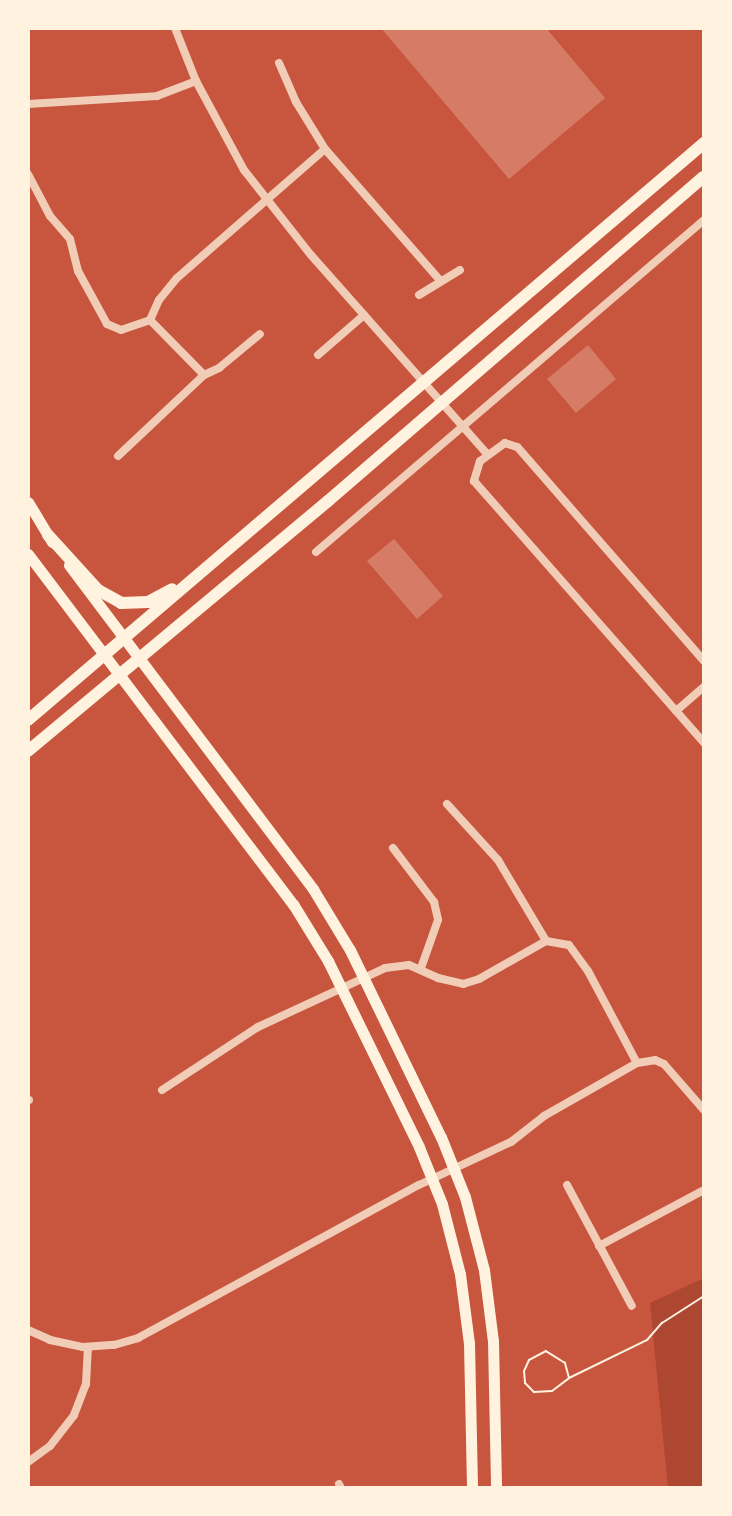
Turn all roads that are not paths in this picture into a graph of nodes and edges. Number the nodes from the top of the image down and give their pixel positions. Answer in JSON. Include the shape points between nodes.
{"nodes":[{"id":1,"x":175,"y":28,"type":"edge"},
{"id":2,"x":279,"y":63,"type":"dead end"},
{"id":3,"x":196,"y":81,"type":"junction"},
{"id":4,"x":28,"y":104,"type":"edge"},
{"id":5,"x":704,"y":143,"type":"edge"},
{"id":6,"x":325,"y":149,"type":"junction"},
{"id":7,"x":28,"y":174,"type":"edge"},
{"id":8,"x":704,"y":177,"type":"edge"},
{"id":9,"x":268,"y":202,"type":"junction"},
{"id":10,"x":704,"y":220,"type":"edge"},
{"id":11,"x":460,"y":270,"type":"dead end"},
{"id":12,"x":439,"y":279,"type":"junction"},
{"id":13,"x":419,"y":295,"type":"dead end"},
{"id":14,"x":364,"y":315,"type":"junction"},
{"id":15,"x":150,"y":320,"type":"junction"},
{"id":16,"x":260,"y":334,"type":"dead end"},
{"id":17,"x":318,"y":355,"type":"dead end"},
{"id":18,"x":204,"y":375,"type":"junction"},
{"id":19,"x":422,"y":383,"type":"junction"},
{"id":20,"x":440,"y":402,"type":"junction"},
{"id":21,"x":463,"y":426,"type":"junction"},
{"id":22,"x":487,"y":454,"type":"junction"},
{"id":23,"x":118,"y":456,"type":"dead end"},
{"id":24,"x":28,"y":502,"type":"edge"},
{"id":25,"x":48,"y":535,"type":"junction"},
{"id":26,"x":316,"y":552,"type":"dead end"},
{"id":27,"x":28,"y":554,"type":"edge"},
{"id":28,"x":214,"y":560,"type":"junction"},
{"id":29,"x":123,"y":638,"type":"junction"},
{"id":30,"x":105,"y":654,"type":"junction"},
{"id":31,"x":138,"y":659,"type":"junction"},
{"id":32,"x":704,"y":661,"type":"edge"},
{"id":33,"x":120,"y":674,"type":"junction"},
{"id":34,"x":704,"y":687,"type":"edge"},
{"id":35,"x":676,"y":711,"type":"junction"},
{"id":36,"x":28,"y":720,"type":"edge"},
{"id":37,"x":704,"y":743,"type":"edge"},
{"id":38,"x":28,"y":751,"type":"edge"},
{"id":39,"x":447,"y":804,"type":"dead end"},
{"id":40,"x":393,"y":848,"type":"dead end"},
{"id":41,"x":546,"y":941,"type":"junction"},
{"id":42,"x":421,"y":968,"type":"junction"},
{"id":43,"x":363,"y":976,"type":"junction"},
{"id":44,"x":340,"y":987,"type":"junction"},
{"id":45,"x":637,"y":1063,"type":"junction"},
{"id":46,"x":162,"y":1090,"type":"dead end"},
{"id":47,"x":704,"y":1110,"type":"edge"},
{"id":48,"x":454,"y":1168,"type":"junction"},
{"id":49,"x":432,"y":1178,"type":"junction"},
{"id":50,"x":567,"y":1185,"type":"dead end"},
{"id":51,"x":704,"y":1190,"type":"edge"},
{"id":52,"x":599,"y":1246,"type":"junction"},
{"id":53,"x":632,"y":1306,"type":"dead end"},
{"id":54,"x":28,"y":1330,"type":"edge"},
{"id":55,"x":88,"y":1347,"type":"junction"},
{"id":56,"x":28,"y":1462,"type":"edge"},
{"id":57,"x":472,"y":1488,"type":"edge"},
{"id":58,"x":496,"y":1488,"type":"edge"}],
"edges":[{"from":1,"to":3,"type":"street"},
{"from":2,"to":6,"type":"street"},
{"from":3,"to":4,"type":"street","via":[[157,96]]},
{"from":3,"to":9,"type":"street","via":[[227,141]]},
{"from":5,"to":19,"type":"main road"},
{"from":6,"to":9,"type":"street"},
{"from":6,"to":12,"type":"street"},
{"from":7,"to":15,"type":"street","via":[[50,216],[70,239],[78,271],[107,324],[121,330]]},
{"from":8,"to":20,"type":"main road"},
{"from":9,"to":14,"type":"street"},
{"from":9,"to":15,"type":"street","via":[[177,278]]},
{"from":10,"to":21,"type":"street"},
{"from":11,"to":12,"type":"street"},
{"from":12,"to":13,"type":"street"},
{"from":14,"to":17,"type":"street"},
{"from":14,"to":19,"type":"street"},
{"from":15,"to":18,"type":"street"},
{"from":16,"to":18,"type":"street"},
{"from":18,"to":23,"type":"street"},
{"from":19,"to":20,"type":"street"},
{"from":19,"to":28,"type":"main road"},
{"from":20,"to":21,"type":"street"},
{"from":20,"to":31,"type":"main road"},
{"from":21,"to":22,"type":"street"},
{"from":21,"to":26,"type":"street"},
{"from":22,"to":32,"type":"street","via":[[505,443],[517,447]]},
{"from":22,"to":35,"type":"street","via":[[474,481]]},
{"from":24,"to":25,"type":"main road"},
{"from":25,"to":28,"type":"main road","via":[[98,590],[125,605],[160,596]]},
{"from":25,"to":29,"type":"main road"},
{"from":27,"to":30,"type":"main road"},
{"from":28,"to":29,"type":"main road"},
{"from":29,"to":30,"type":"main road"},
{"from":29,"to":31,"type":"main road"},
{"from":30,"to":33,"type":"main road"},
{"from":30,"to":36,"type":"main road"},
{"from":31,"to":33,"type":"main road"},
{"from":31,"to":43,"type":"main road","via":[[295,864]]},
{"from":33,"to":38,"type":"main road"},
{"from":33,"to":44,"type":"main road","via":[[272,873]]},
{"from":34,"to":35,"type":"street"},
{"from":35,"to":37,"type":"street"},
{"from":39,"to":41,"type":"street","via":[[498,860]]},
{"from":40,"to":42,"type":"street","via":[[434,902],[438,920]]},
{"from":41,"to":42,"type":"street","via":[[463,984]]},
{"from":41,"to":45,"type":"street","via":[[569,945]]},
{"from":42,"to":43,"type":"street","via":[[398,965]]},
{"from":43,"to":44,"type":"street"},
{"from":43,"to":48,"type":"main road"},
{"from":44,"to":46,"type":"street","via":[[258,1027]]},
{"from":44,"to":49,"type":"main road"},
{"from":45,"to":47,"type":"street","via":[[664,1064]]},
{"from":45,"to":48,"type":"street","via":[[544,1116],[511,1142]]},
{"from":48,"to":49,"type":"street"},
{"from":48,"to":58,"type":"main road","via":[[476,1232],[490,1308]]},
{"from":49,"to":55,"type":"street","via":[[138,1338]]},
{"from":49,"to":57,"type":"main road","via":[[452,1238],[466,1311]]},
{"from":50,"to":52,"type":"street"},
{"from":51,"to":52,"type":"street"},
{"from":52,"to":53,"type":"street"},
{"from":54,"to":55,"type":"street"},
{"from":55,"to":56,"type":"street","via":[[86,1384],[74,1415],[50,1446]]}]}
